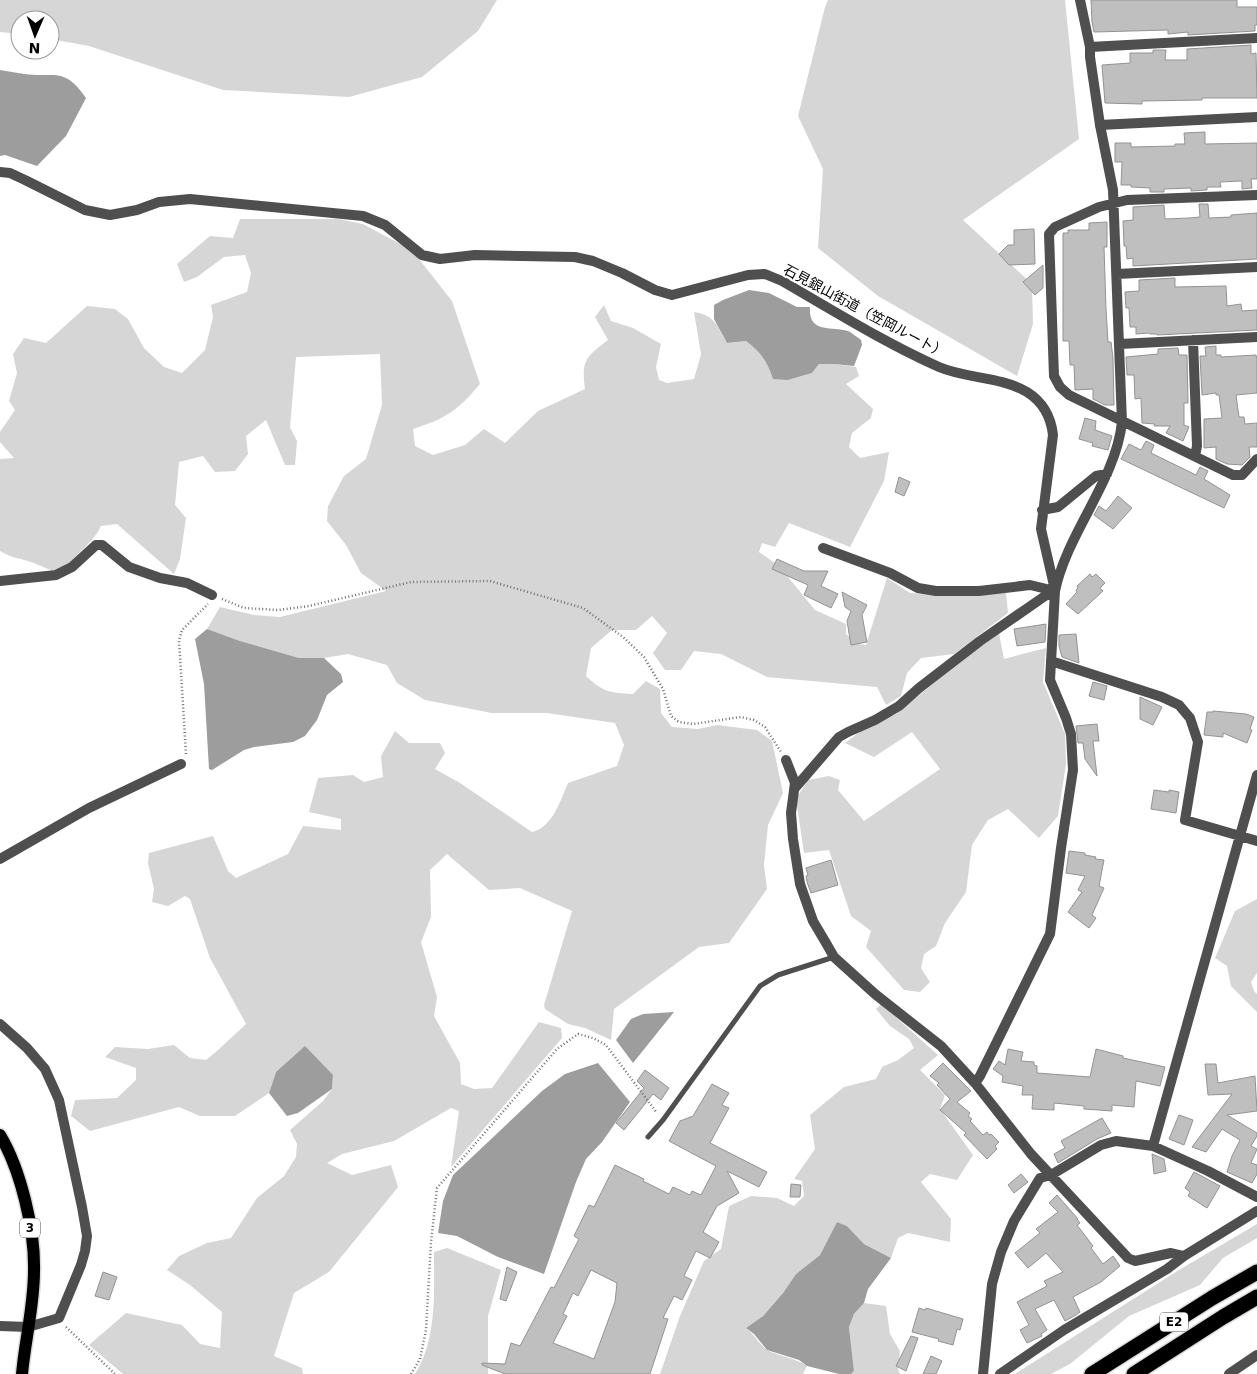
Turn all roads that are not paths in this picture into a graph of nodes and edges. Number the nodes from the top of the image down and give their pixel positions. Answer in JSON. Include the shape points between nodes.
{"nodes":[{"id":1,"x":1080,"y":0,"type":"edge"},
{"id":2,"x":1257,"y":38,"type":"edge"},
{"id":3,"x":1090,"y":47,"type":"junction"},
{"id":4,"x":1257,"y":117,"type":"edge"},
{"id":5,"x":1100,"y":125,"type":"junction"},
{"id":6,"x":0,"y":172,"type":"edge"},
{"id":7,"x":1257,"y":195,"type":"edge"},
{"id":8,"x":1114,"y":202,"type":"junction"},
{"id":9,"x":1257,"y":267,"type":"edge"},
{"id":10,"x":1117,"y":274,"type":"junction"},
{"id":11,"x":1257,"y":337,"type":"edge"},
{"id":12,"x":1193,"y":340,"type":"junction"},
{"id":13,"x":1120,"y":344,"type":"junction"},
{"id":14,"x":1122,"y":422,"type":"junction"},
{"id":15,"x":1194,"y":456,"type":"junction"},
{"id":16,"x":1257,"y":460,"type":"edge"},
{"id":17,"x":1107,"y":474,"type":"junction"},
{"id":18,"x":1042,"y":510,"type":"junction"},
{"id":19,"x":823,"y":548,"type":"dead end"},
{"id":20,"x":0,"y":581,"type":"edge"},
{"id":21,"x":1055,"y":591,"type":"junction"},
{"id":22,"x":212,"y":595,"type":"road end"},
{"id":23,"x":1050,"y":661,"type":"junction"},
{"id":24,"x":786,"y":760,"type":"road end"},
{"id":25,"x":181,"y":764,"type":"road end"},
{"id":26,"x":1257,"y":775,"type":"edge"},
{"id":27,"x":795,"y":788,"type":"junction"},
{"id":28,"x":1240,"y":837,"type":"junction"},
{"id":29,"x":1257,"y":841,"type":"edge"},
{"id":30,"x":0,"y":860,"type":"edge"},
{"id":31,"x":834,"y":957,"type":"junction"},
{"id":32,"x":0,"y":1024,"type":"edge"},
{"id":33,"x":975,"y":1083,"type":"junction"},
{"id":34,"x":0,"y":1135,"type":"edge"},
{"id":35,"x":648,"y":1137,"type":"dead end"},
{"id":36,"x":1153,"y":1146,"type":"junction"},
{"id":37,"x":1051,"y":1174,"type":"junction"},
{"id":38,"x":1257,"y":1196,"type":"edge"},
{"id":39,"x":1257,"y":1211,"type":"edge"},
{"id":40,"x":1184,"y":1256,"type":"junction"},
{"id":41,"x":1257,"y":1272,"type":"edge"},
{"id":42,"x":1257,"y":1297,"type":"edge"},
{"id":43,"x":0,"y":1326,"type":"edge"},
{"id":44,"x":28,"y":1326,"type":"junction"},
{"id":45,"x":1257,"y":1355,"type":"edge"},
{"id":46,"x":22,"y":1374,"type":"edge"},
{"id":47,"x":983,"y":1374,"type":"edge"},
{"id":48,"x":1000,"y":1374,"type":"edge"},
{"id":49,"x":1092,"y":1374,"type":"edge"},
{"id":50,"x":1134,"y":1374,"type":"edge"},
{"id":51,"x":1229,"y":1374,"type":"edge"}],
"edges":[{"from":1,"to":3,"type":"street"},
{"from":2,"to":3,"type":"street"},
{"from":3,"to":5,"type":"street"},
{"from":4,"to":5,"type":"street"},
{"from":5,"to":8,"type":"street"},
{"from":6,"to":18,"type":"street","name":"石見銀山街道（笠岡ルート）","via":[[10,173],[85,210],[110,215],[159,202],[190,199],[363,216],[386,225],[422,255],[440,259],[475,255],[576,257],[622,272],[655,290],[672,295],[765,274],[940,368],[1013,385],[1035,398],[1052,422],[1053,435]]},
{"from":7,"to":8,"type":"street"},
{"from":8,"to":10,"type":"street"},
{"from":8,"to":14,"type":"street","via":[[1055,227],[1049,234],[1054,376],[1070,395]]},
{"from":9,"to":10,"type":"street"},
{"from":10,"to":13,"type":"street"},
{"from":11,"to":12,"type":"street"},
{"from":12,"to":13,"type":"street"},
{"from":12,"to":15,"type":"street","via":[[1197,446]]},
{"from":13,"to":14,"type":"street"},
{"from":14,"to":15,"type":"street"},
{"from":14,"to":17,"type":"street"},
{"from":15,"to":16,"type":"street","via":[[1233,475],[1242,475]]},
{"from":17,"to":18,"type":"street","via":[[1096,476],[1058,507]]},
{"from":17,"to":21,"type":"street","via":[[1067,555]]},
{"from":18,"to":21,"type":"street","name":"石見銀山街道（笠岡ルート）","via":[[1042,538]]},
{"from":19,"to":21,"type":"street","via":[[890,573],[918,588],[936,592],[1030,585]]},
{"from":20,"to":22,"type":"street","via":[[56,575],[72,567],[96,545],[102,545],[129,567],[187,583]]},
{"from":21,"to":23,"type":"street"},
{"from":21,"to":27,"type":"street","via":[[980,641],[899,706],[839,737]]},
{"from":23,"to":28,"type":"street","via":[[1179,705],[1190,718],[1198,742],[1185,820]]},
{"from":23,"to":33,"type":"street","via":[[1050,680],[1066,718],[1074,770],[1050,934]]},
{"from":24,"to":27,"type":"street"},
{"from":25,"to":30,"type":"street","via":[[89,808]]},
{"from":26,"to":28,"type":"street"},
{"from":27,"to":31,"type":"street","via":[[791,813],[800,884],[813,921]]},
{"from":28,"to":29,"type":"street"},
{"from":28,"to":36,"type":"street"},
{"from":31,"to":33,"type":"street","via":[[941,1046]]},
{"from":31,"to":35,"type":"lane","via":[[778,976],[760,986]]},
{"from":32,"to":44,"type":"street","via":[[45,1069],[60,1100],[87,1236],[81,1265],[59,1318]]},
{"from":33,"to":37,"type":"street","via":[[1031,1154]]},
{"from":34,"to":44,"type":"main road","number":"3","via":[[14,1165],[30,1225],[34,1271]]},
{"from":36,"to":37,"type":"street","via":[[1116,1141],[1101,1145]]},
{"from":36,"to":38,"type":"street"},
{"from":37,"to":40,"type":"street","via":[[1128,1258],[1135,1261],[1171,1253]]},
{"from":37,"to":47,"type":"street","via":[[1040,1178],[1014,1221],[1001,1252],[992,1284]]},
{"from":39,"to":40,"type":"street"},
{"from":40,"to":48,"type":"street"},
{"from":41,"to":49,"type":"highway","number":"E2"},
{"from":42,"to":50,"type":"highway","number":"E2"},
{"from":43,"to":44,"type":"street"},
{"from":44,"to":46,"type":"main road","number":"3"},
{"from":45,"to":51,"type":"street"}]}
